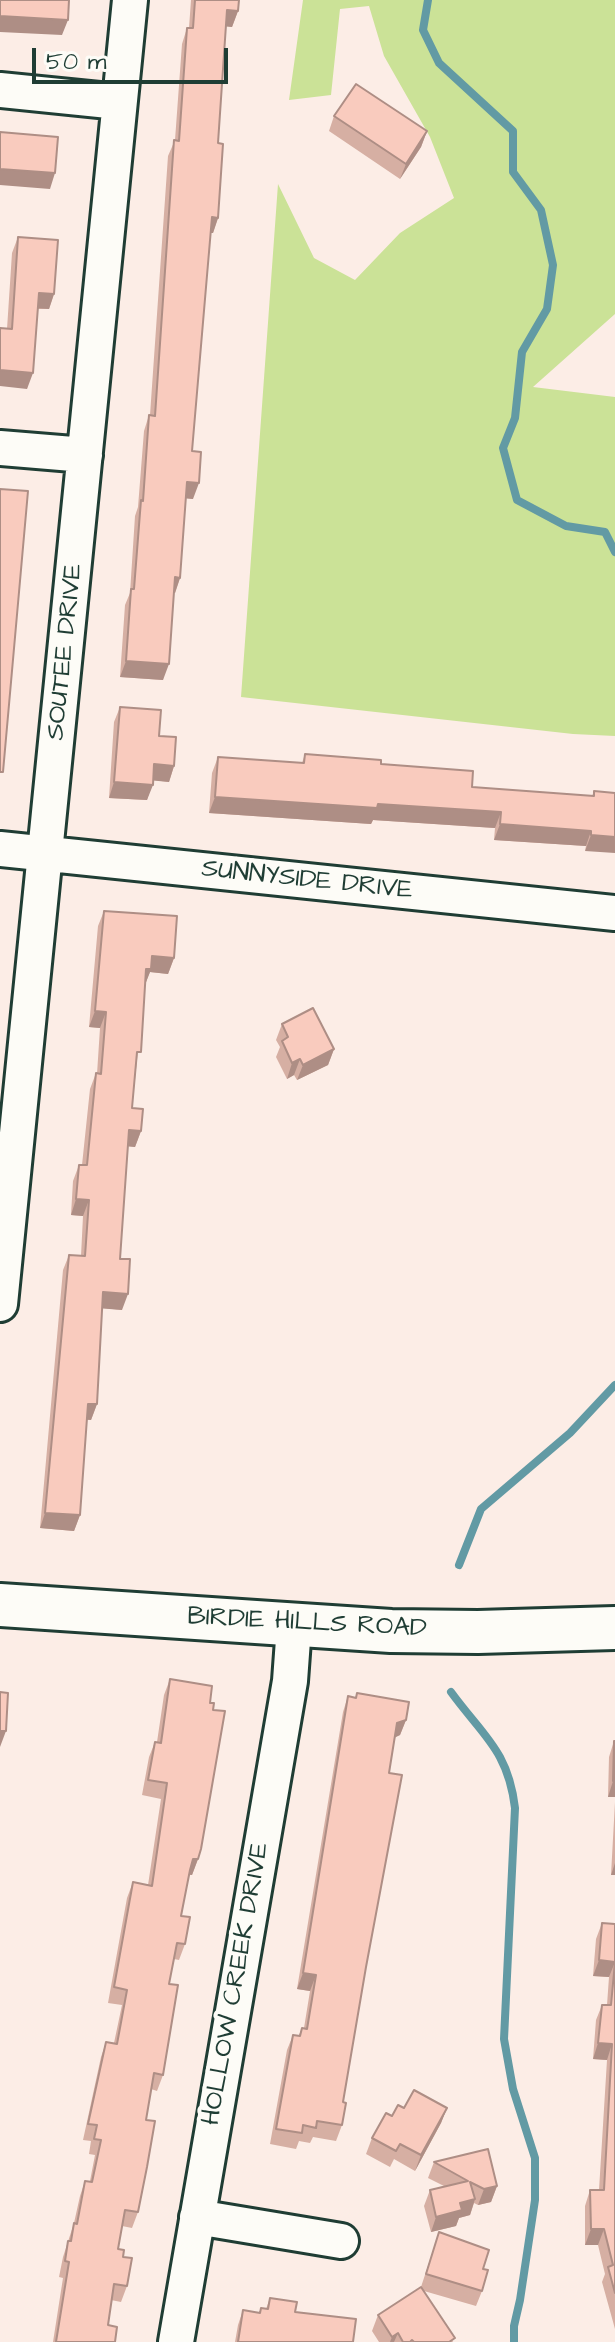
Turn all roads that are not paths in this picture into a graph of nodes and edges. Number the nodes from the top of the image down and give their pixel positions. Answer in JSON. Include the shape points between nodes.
{"nodes":[{"id":1,"x":130,"y":0,"type":"edge"},
{"id":2,"x":0,"y":90,"type":"edge"},
{"id":3,"x":119,"y":102,"type":"junction"},
{"id":4,"x":0,"y":448,"type":"edge"},
{"id":5,"x":85,"y":455,"type":"junction"},
{"id":6,"x":0,"y":849,"type":"edge"},
{"id":7,"x":46,"y":853,"type":"junction"},
{"id":8,"x":615,"y":913,"type":"edge"},
{"id":9,"x":0,"y":1304,"type":"edge"},
{"id":10,"x":0,"y":1605,"type":"edge"},
{"id":11,"x":294,"y":1626,"type":"junction"},
{"id":12,"x":615,"y":1628,"type":"edge"},
{"id":13,"x":197,"y":2217,"type":"junction"},
{"id":14,"x":341,"y":2241,"type":"dead end"},
{"id":15,"x":176,"y":2342,"type":"edge"}],
"edges":[{"from":1,"to":3,"type":"street","name":"SOUTEE DRIVE"},
{"from":2,"to":3,"type":"street"},
{"from":3,"to":5,"type":"street","name":"SOUTEE DRIVE"},
{"from":4,"to":5,"type":"street"},
{"from":5,"to":7,"type":"street","name":"SOUTEE DRIVE"},
{"from":6,"to":7,"type":"street","name":"SUNNYSIDE DRIVE"},
{"from":7,"to":8,"type":"street","name":"SUNNYSIDE DRIVE"},
{"from":7,"to":9,"type":"street","name":"SOUTEE DRIVE"},
{"from":10,"to":11,"type":"main road","name":"BIRDIE HILLS ROAD"},
{"from":11,"to":12,"type":"main road","name":"BIRDIE HILLS ROAD","via":[[478,1632]]},
{"from":11,"to":13,"type":"street","name":"HOLLOW CREEK DRIVE","via":[[290,1681]]},
{"from":13,"to":14,"type":"street"},
{"from":13,"to":15,"type":"street","name":"HOLLOW CREEK DRIVE"}]}
